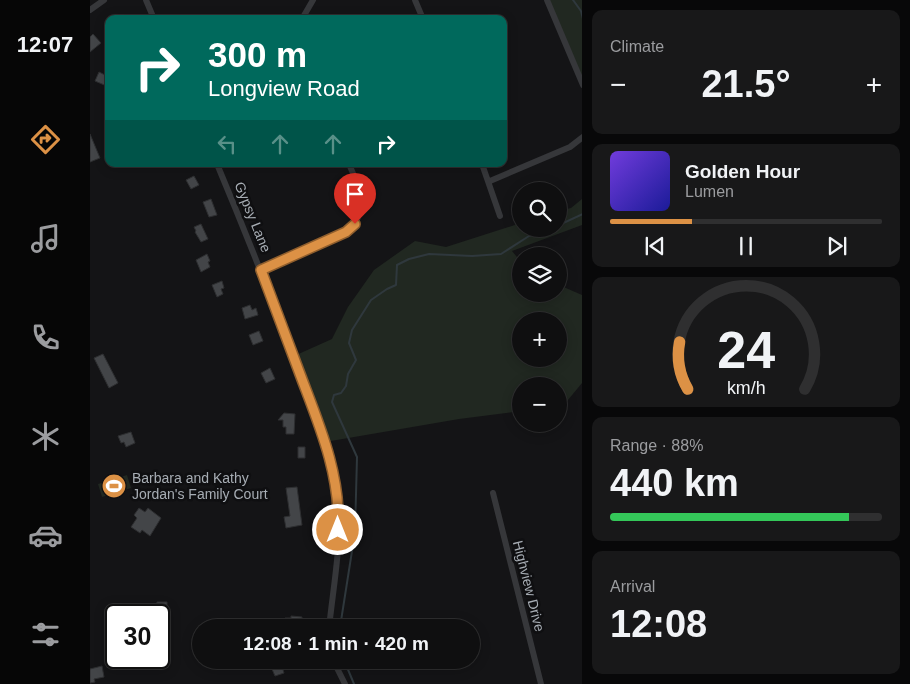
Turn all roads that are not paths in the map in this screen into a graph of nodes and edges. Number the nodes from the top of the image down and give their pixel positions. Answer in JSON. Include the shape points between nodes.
{"nodes":[{"id":1,"x":104,"y":0,"type":"edge"},
{"id":2,"x":146,"y":0,"type":"edge"},
{"id":3,"x":313,"y":0,"type":"edge"},
{"id":4,"x":415,"y":0,"type":"edge"},
{"id":5,"x":547,"y":0,"type":"edge"},
{"id":6,"x":90,"y":10,"type":"edge"},
{"id":7,"x":152,"y":15,"type":"edge"},
{"id":8,"x":304,"y":15,"type":"edge"},
{"id":9,"x":421,"y":15,"type":"edge"},
{"id":10,"x":582,"y":85,"type":"edge"},
{"id":11,"x":582,"y":137,"type":"edge"},
{"id":12,"x":219,"y":167,"type":"edge"},
{"id":13,"x":350,"y":167,"type":"edge"},
{"id":14,"x":483,"y":167,"type":"edge"},
{"id":15,"x":490,"y":181,"type":"junction"},
{"id":16,"x":500,"y":216,"type":"dead end"},
{"id":17,"x":261,"y":270,"type":"junction"},
{"id":18,"x":493,"y":493,"type":"dead end"},
{"id":19,"x":330,"y":619,"type":"edge"},
{"id":20,"x":338,"y":669,"type":"edge"},
{"id":21,"x":345,"y":684,"type":"edge"},
{"id":22,"x":541,"y":684,"type":"edge"}],
"edges":[{"from":1,"to":6,"type":"street"},
{"from":2,"to":7,"type":"street"},
{"from":3,"to":8,"type":"street"},
{"from":4,"to":9,"type":"street"},
{"from":5,"to":10,"type":"street"},
{"from":11,"to":15,"type":"street","via":[[570,147]]},
{"from":12,"to":17,"type":"street","name":"Gypsy Lane"},
{"from":13,"to":17,"type":"street","via":[[359,192],[355,224],[346,232]]},
{"from":14,"to":15,"type":"street"},
{"from":15,"to":16,"type":"street"},
{"from":17,"to":19,"type":"street","name":"Gypsy Lane","via":[[325,442],[335,479],[339,514]]},
{"from":18,"to":22,"type":"street","name":"Highview Drive"},
{"from":20,"to":21,"type":"street"}]}
